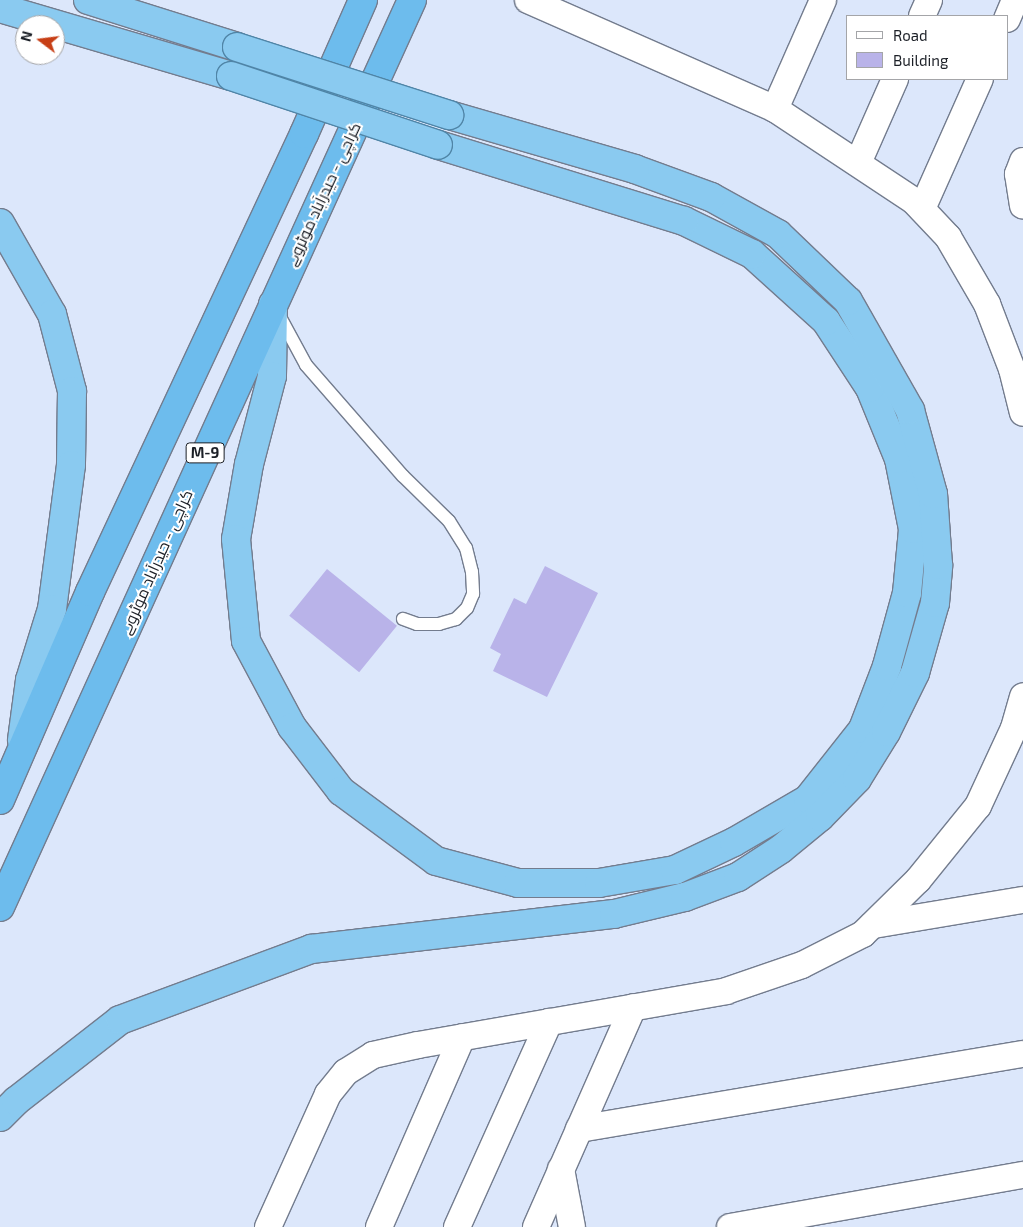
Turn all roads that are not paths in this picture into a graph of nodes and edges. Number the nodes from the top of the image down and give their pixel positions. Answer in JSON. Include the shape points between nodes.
{"nodes":[{"id":1,"x":88,"y":0,"type":"edge"},
{"id":2,"x":363,"y":0,"type":"edge"},
{"id":3,"x":412,"y":0,"type":"edge"},
{"id":4,"x":528,"y":0,"type":"edge"},
{"id":5,"x":823,"y":0,"type":"edge"},
{"id":6,"x":929,"y":0,"type":"edge"},
{"id":7,"x":1015,"y":0,"type":"edge"},
{"id":8,"x":0,"y":8,"type":"edge"},
{"id":9,"x":922,"y":15,"type":"edge"},
{"id":10,"x":1008,"y":17,"type":"edge"},
{"id":11,"x":895,"y":80,"type":"edge"},
{"id":12,"x":980,"y":80,"type":"edge"},
{"id":13,"x":775,"y":109,"type":"junction"},
{"id":14,"x":1023,"y":161,"type":"edge"},
{"id":15,"x":858,"y":163,"type":"junction"},
{"id":16,"x":1023,"y":206,"type":"edge"},
{"id":17,"x":922,"y":209,"type":"junction"},
{"id":18,"x":0,"y":223,"type":"edge"},
{"id":19,"x":273,"y":304,"type":"junction"},
{"id":20,"x":1023,"y":413,"type":"edge"},
{"id":21,"x":403,"y":620,"type":"dead end"},
{"id":22,"x":1023,"y":696,"type":"edge"},
{"id":23,"x":20,"y":752,"type":"junction"},
{"id":24,"x":0,"y":800,"type":"edge"},
{"id":25,"x":1023,"y":900,"type":"edge"},
{"id":26,"x":0,"y":907,"type":"edge"},
{"id":27,"x":873,"y":925,"type":"junction"},
{"id":28,"x":633,"y":1007,"type":"junction"},
{"id":29,"x":549,"y":1022,"type":"junction"},
{"id":30,"x":462,"y":1037,"type":"junction"},
{"id":31,"x":1023,"y":1054,"type":"edge"},
{"id":32,"x":0,"y":1117,"type":"edge"},
{"id":33,"x":579,"y":1129,"type":"junction"},
{"id":34,"x":561,"y":1169,"type":"junction"},
{"id":35,"x":1023,"y":1175,"type":"edge"},
{"id":36,"x":268,"y":1227,"type":"edge"},
{"id":37,"x":379,"y":1227,"type":"edge"},
{"id":38,"x":458,"y":1227,"type":"edge"},
{"id":39,"x":536,"y":1227,"type":"edge"},
{"id":40,"x":572,"y":1227,"type":"edge"},
{"id":41,"x":730,"y":1227,"type":"edge"}],
"edges":[{"from":1,"to":32,"type":"highway","bridge":true,"via":[[449,115],[635,169],[711,197],[778,234],[848,301],[910,410],[933,494],[938,565],[936,603],[915,673],[886,732],[857,779],[820,817],[781,849],[738,877],[684,897],[614,914],[311,949],[120,1020]]},
{"from":2,"to":23,"type":"highway","number":"M-9","via":[[304,134],[90,592]]},
{"from":3,"to":19,"type":"highway","name":"کراچی - حیدرآباد موٹروے","number":"M-9"},
{"from":4,"to":13,"type":"street"},
{"from":5,"to":13,"type":"street"},
{"from":6,"to":9,"type":"street"},
{"from":7,"to":10,"type":"street"},
{"from":8,"to":19,"type":"highway","bridge":true,"via":[[231,76],[438,145],[684,221],[752,254],[826,321],[870,388],[899,458],[913,529],[907,594],[887,666],[863,729],[808,799],[734,842],[675,870],[599,883],[518,883],[436,861],[341,791],[292,727],[246,641],[236,539],[249,464],[272,376]]},
{"from":11,"to":15,"type":"street"},
{"from":12,"to":17,"type":"street"},
{"from":13,"to":15,"type":"street"},
{"from":14,"to":16,"type":"street","via":[[1018,174]]},
{"from":15,"to":17,"type":"street","via":[[914,200]]},
{"from":17,"to":20,"type":"street","via":[[948,236],[987,304],[1012,369]]},
{"from":18,"to":23,"type":"highway","via":[[52,314],[72,392],[71,465],[52,609],[30,680]]},
{"from":19,"to":21,"type":"lane","via":[[306,365],[403,476],[449,521],[466,548],[473,594],[467,608],[456,619],[439,624]]},
{"from":19,"to":26,"type":"highway","name":"کراچی - حیدرآباد موٹروے","number":"M-9"},
{"from":22,"to":27,"type":"street","via":[[1014,728],[978,806],[918,880]]},
{"from":23,"to":24,"type":"highway","number":"M-9"},
{"from":25,"to":27,"type":"street"},
{"from":27,"to":28,"type":"street","via":[[863,934],[802,965],[726,991]]},
{"from":28,"to":29,"type":"street"},
{"from":28,"to":33,"type":"street"},
{"from":29,"to":30,"type":"street"},
{"from":29,"to":38,"type":"street"},
{"from":30,"to":36,"type":"street","via":[[373,1055],[346,1072],[328,1094]]},
{"from":30,"to":37,"type":"street"},
{"from":31,"to":33,"type":"street"},
{"from":33,"to":34,"type":"street"},
{"from":34,"to":39,"type":"street"},
{"from":34,"to":40,"type":"street"},
{"from":35,"to":41,"type":"street"}]}
